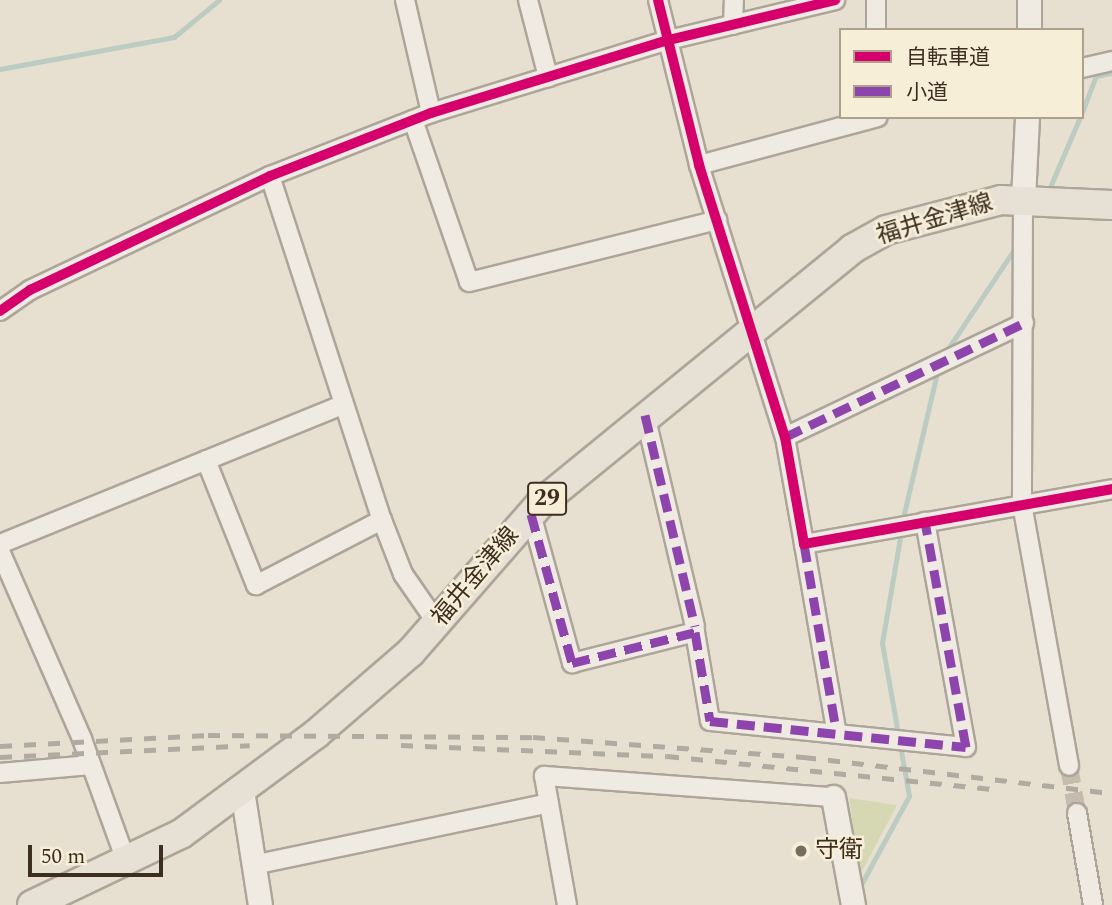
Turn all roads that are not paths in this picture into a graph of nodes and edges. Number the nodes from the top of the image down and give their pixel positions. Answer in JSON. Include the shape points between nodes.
{"nodes":[{"id":1,"x":405,"y":0,"type":"edge"},
{"id":2,"x":528,"y":0,"type":"edge"},
{"id":3,"x":658,"y":0,"type":"edge"},
{"id":4,"x":734,"y":0,"type":"edge"},
{"id":5,"x":835,"y":0,"type":"edge"},
{"id":6,"x":876,"y":0,"type":"edge"},
{"id":7,"x":1029,"y":0,"type":"edge"},
{"id":8,"x":733,"y":25,"type":"junction"},
{"id":9,"x":876,"y":28,"type":"edge"},
{"id":10,"x":1028,"y":28,"type":"edge"},
{"id":11,"x":669,"y":40,"type":"junction"},
{"id":12,"x":1112,"y":61,"type":"edge"},
{"id":13,"x":1084,"y":68,"type":"edge"},
{"id":14,"x":548,"y":77,"type":"junction"},
{"id":15,"x":431,"y":113,"type":"junction"},
{"id":16,"x":871,"y":119,"type":"edge"},
{"id":17,"x":1027,"y":119,"type":"edge"},
{"id":18,"x":413,"y":120,"type":"junction"},
{"id":19,"x":699,"y":165,"type":"junction"},
{"id":20,"x":271,"y":176,"type":"junction"},
{"id":21,"x":1023,"y":200,"type":"junction"},
{"id":22,"x":1111,"y":212,"type":"edge"},
{"id":23,"x":717,"y":220,"type":"junction"},
{"id":24,"x":0,"y":311,"type":"edge"},
{"id":25,"x":1024,"y":323,"type":"junction"},
{"id":26,"x":754,"y":326,"type":"junction"},
{"id":27,"x":341,"y":406,"type":"junction"},
{"id":28,"x":645,"y":415,"type":"junction"},
{"id":29,"x":785,"y":437,"type":"junction"},
{"id":30,"x":206,"y":460,"type":"junction"},
{"id":31,"x":1112,"y":489,"type":"edge"},
{"id":32,"x":1022,"y":504,"type":"junction"},
{"id":33,"x":531,"y":514,"type":"junction"},
{"id":34,"x":382,"y":520,"type":"junction"},
{"id":35,"x":925,"y":522,"type":"junction"},
{"id":36,"x":804,"y":544,"type":"junction"},
{"id":37,"x":1,"y":554,"type":"edge"},
{"id":38,"x":437,"y":623,"type":"junction"},
{"id":39,"x":695,"y":626,"type":"dead end"},
{"id":40,"x":836,"y":729,"type":"junction"},
{"id":41,"x":91,"y":765,"type":"junction"},
{"id":42,"x":1069,"y":766,"type":"tunnel mouth"},
{"id":43,"x":0,"y":773,"type":"edge"},
{"id":44,"x":242,"y":790,"type":"junction"},
{"id":45,"x":833,"y":797,"type":"joint"},
{"id":46,"x":549,"y":803,"type":"junction"},
{"id":47,"x":1077,"y":813,"type":"tunnel mouth"},
{"id":48,"x":127,"y":863,"type":"junction"},
{"id":49,"x":253,"y":864,"type":"junction"},
{"id":50,"x":32,"y":905,"type":"edge"},
{"id":51,"x":260,"y":905,"type":"edge"},
{"id":52,"x":567,"y":905,"type":"edge"},
{"id":53,"x":853,"y":905,"type":"edge"},
{"id":54,"x":1093,"y":905,"type":"edge"}],
"edges":[{"from":1,"to":15,"type":"street"},
{"from":2,"to":14,"type":"street"},
{"from":3,"to":11,"type":"street"},
{"from":4,"to":8,"type":"street"},
{"from":5,"to":8,"type":"street"},
{"from":6,"to":9,"type":"street"},
{"from":7,"to":10,"type":"street"},
{"from":8,"to":11,"type":"street"},
{"from":11,"to":14,"type":"street"},
{"from":11,"to":19,"type":"street"},
{"from":12,"to":13,"type":"street"},
{"from":14,"to":15,"type":"street"},
{"from":15,"to":18,"type":"street"},
{"from":16,"to":19,"type":"street"},
{"from":17,"to":21,"type":"street"},
{"from":18,"to":20,"type":"street"},
{"from":18,"to":23,"type":"street","via":[[469,282]]},
{"from":19,"to":23,"type":"street"},
{"from":20,"to":24,"type":"street","via":[[30,290]]},
{"from":20,"to":27,"type":"street"},
{"from":21,"to":22,"type":"main road","name":"福井金津線","number":"29"},
{"from":21,"to":25,"type":"street"},
{"from":21,"to":26,"type":"main road","name":"福井金津線","number":"29","via":[[970,205],[886,230],[852,248]]},
{"from":23,"to":26,"type":"street"},
{"from":25,"to":29,"type":"street"},
{"from":25,"to":32,"type":"street"},
{"from":26,"to":28,"type":"main road","name":"福井金津線","number":"29"},
{"from":26,"to":29,"type":"street"},
{"from":27,"to":30,"type":"street"},
{"from":27,"to":34,"type":"street"},
{"from":28,"to":33,"type":"main road","name":"福井金津線","number":"29"},
{"from":28,"to":39,"type":"street"},
{"from":29,"to":36,"type":"street"},
{"from":30,"to":34,"type":"street","via":[[256,585]]},
{"from":30,"to":37,"type":"street"},
{"from":31,"to":32,"type":"street"},
{"from":32,"to":35,"type":"street"},
{"from":32,"to":42,"type":"street"},
{"from":33,"to":38,"type":"main road","name":"福井金津線","number":"29"},
{"from":33,"to":40,"type":"street","via":[[572,663],[695,632],[710,721]]},
{"from":34,"to":38,"type":"street","via":[[403,574]]},
{"from":35,"to":36,"type":"street"},
{"from":35,"to":40,"type":"street","via":[[966,747]]},
{"from":36,"to":40,"type":"street"},
{"from":37,"to":41,"type":"street"},
{"from":38,"to":44,"type":"main road","name":"福井金津線","number":"29","via":[[364,695]]},
{"from":41,"to":43,"type":"street"},
{"from":41,"to":48,"type":"street"},
{"from":44,"to":48,"type":"main road","name":"福井金津線","number":"29"},
{"from":44,"to":49,"type":"street"},
{"from":45,"to":46,"type":"street","via":[[544,776]]},
{"from":45,"to":53,"type":"street"},
{"from":46,"to":49,"type":"street"},
{"from":46,"to":52,"type":"street"},
{"from":47,"to":54,"type":"street"},
{"from":48,"to":50,"type":"main road","name":"福井金津線","number":"29"},
{"from":49,"to":51,"type":"street"}]}
